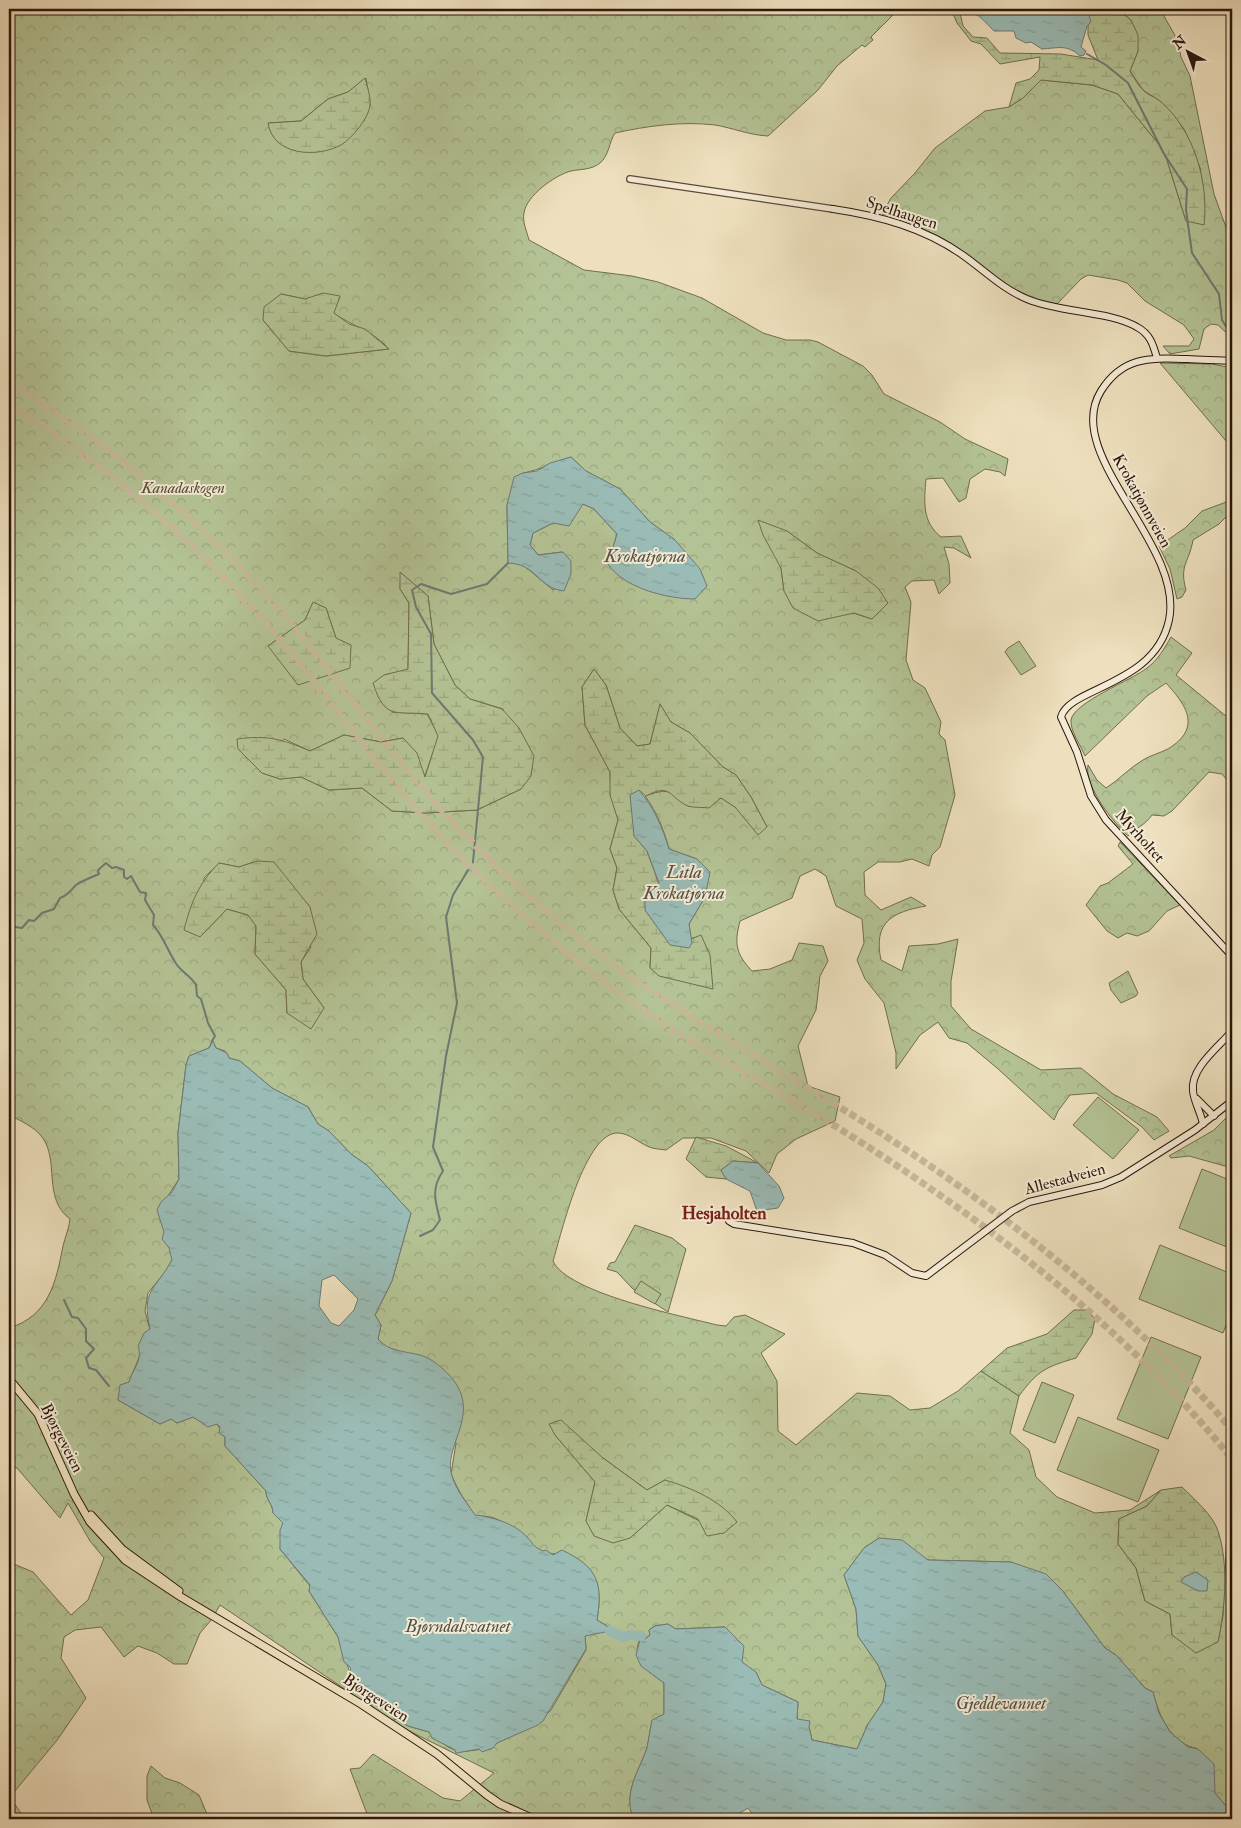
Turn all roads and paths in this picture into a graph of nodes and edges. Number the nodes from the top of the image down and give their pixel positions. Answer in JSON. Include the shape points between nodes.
{"nodes":[{"id":1,"x":630,"y":179,"type":"dead end"},
{"id":2,"x":833,"y":209,"type":"joint"},
{"id":3,"x":1157,"y":358,"type":"junction"},
{"id":4,"x":1232,"y":361,"type":"edge"},
{"id":5,"x":1062,"y":714,"type":"joint"},
{"id":6,"x":1232,"y":956,"type":"edge"},
{"id":7,"x":1232,"y":1031,"type":"edge"},
{"id":8,"x":1194,"y":1096,"type":"junction"},
{"id":9,"x":1232,"y":1101,"type":"edge"},
{"id":10,"x":1214,"y":1116,"type":"junction"},
{"id":11,"x":1203,"y":1124,"type":"junction"},
{"id":12,"x":725,"y":1213,"type":"dead end"},
{"id":13,"x":9,"y":1379,"type":"edge"},
{"id":14,"x":534,"y":1819,"type":"edge"}],
"edges":[{"from":1,"to":2,"type":"street","name":"Spelhaugen"},
{"from":2,"to":3,"type":"main road","name":"Spelhaugen","via":[[890,220],[937,238],[1025,298],[1137,326],[1150,337]]},
{"from":3,"to":4,"type":"main road","name":"Krokatjønnveien"},
{"from":3,"to":5,"type":"main road","name":"Krokatjønnveien","via":[[1140,360],[1114,374],[1099,393],[1092,427],[1099,452],[1166,575],[1171,600],[1167,630],[1156,650],[1138,668],[1070,705]]},
{"from":5,"to":6,"type":"main road","name":"Myrholtet","via":[[1061,721],[1091,796],[1106,820]]},
{"from":7,"to":8,"type":"main road","via":[[1195,1077]]},
{"from":8,"to":10,"type":"main road"},
{"from":8,"to":11,"type":"main road"},
{"from":9,"to":10,"type":"main road"},
{"from":10,"to":11,"type":"main road"},
{"from":11,"to":12,"type":"main road","name":"Allestadveien","via":[[1121,1177],[1017,1208],[928,1275],[912,1273],[885,1255],[859,1244],[734,1224]]},
{"from":13,"to":14,"type":"main road","name":"Bjørgeveien","via":[[38,1414],[72,1486],[94,1520],[122,1549],[199,1606],[361,1704],[436,1754],[500,1804]]}]}
